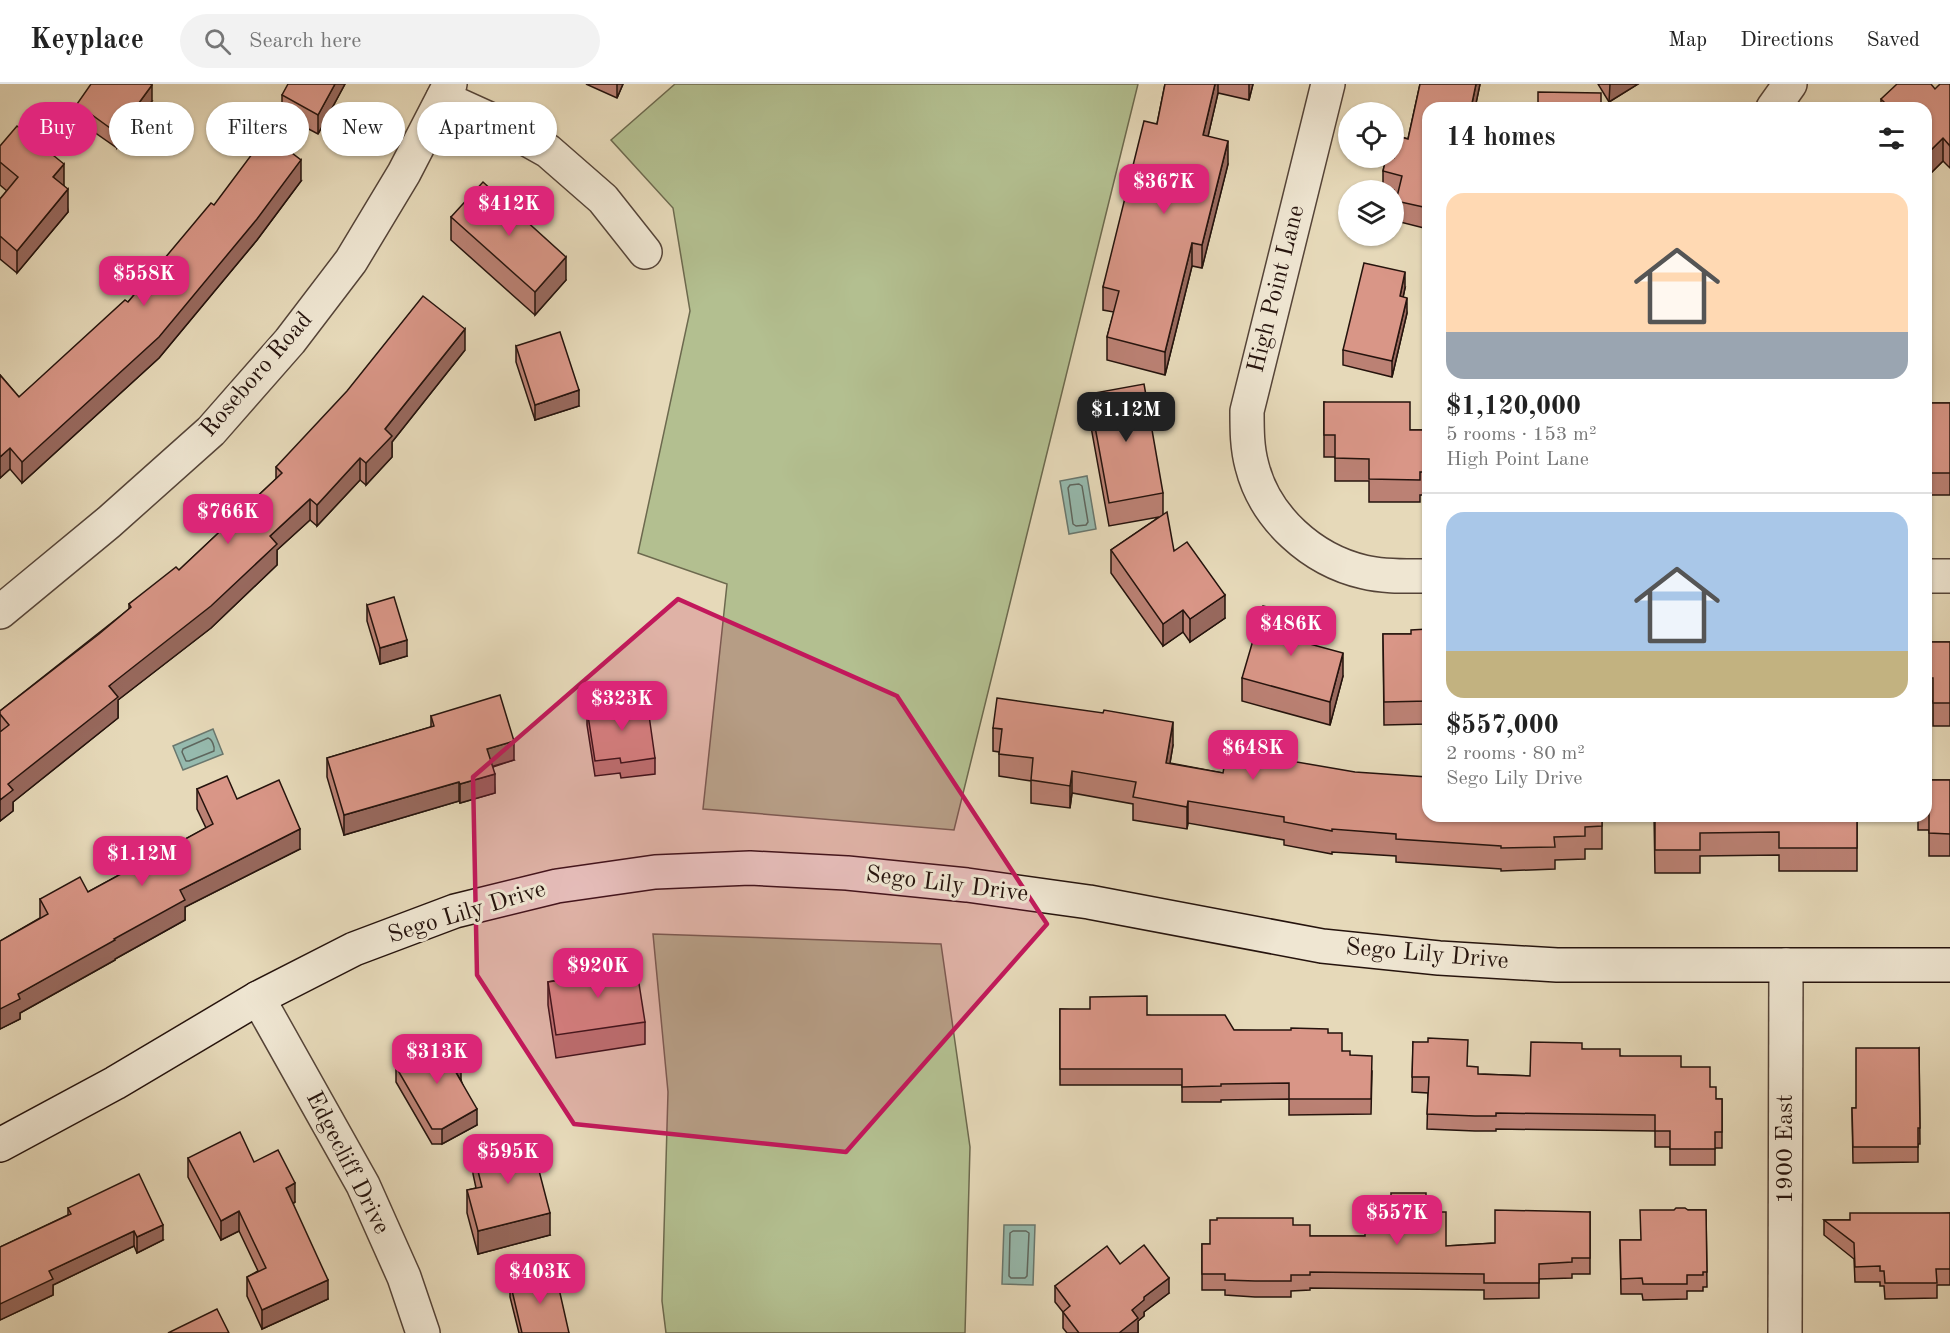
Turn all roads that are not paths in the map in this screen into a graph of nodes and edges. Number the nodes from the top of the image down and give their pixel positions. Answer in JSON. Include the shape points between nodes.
{"nodes":[{"id":1,"x":1328,"y":84,"type":"edge"},
{"id":2,"x":1790,"y":84,"type":"edge"},
{"id":3,"x":446,"y":91,"type":"edge"},
{"id":4,"x":1777,"y":102,"type":"edge"},
{"id":5,"x":645,"y":252,"type":"dead end"},
{"id":6,"x":1422,"y":576,"type":"edge"},
{"id":7,"x":1932,"y":576,"type":"edge"},
{"id":8,"x":1950,"y":576,"type":"edge"},
{"id":9,"x":0,"y":612,"type":"edge"},
{"id":10,"x":1786,"y":965,"type":"junction"},
{"id":11,"x":1950,"y":966,"type":"edge"},
{"id":12,"x":258,"y":998,"type":"junction"},
{"id":13,"x":0,"y":1145,"type":"edge"},
{"id":14,"x":423,"y":1333,"type":"edge"},
{"id":15,"x":1785,"y":1333,"type":"edge"}],
"edges":[{"from":1,"to":6,"type":"street","name":"High Point Lane","via":[[1247,411],[1246,441],[1263,493],[1280,520],[1303,542],[1331,561],[1365,573]]},
{"from":2,"to":4,"type":"street"},
{"from":3,"to":5,"type":"street","via":[[548,151],[603,199]]},
{"from":3,"to":9,"type":"street","name":"Roseboro Road","via":[[404,173],[351,261],[290,341],[211,431],[110,522]]},
{"from":7,"to":8,"type":"street"},
{"from":10,"to":11,"type":"street","name":"Sego Lily Drive"},
{"from":10,"to":12,"type":"street","name":"Sego Lily Drive","via":[[1557,965],[1439,958],[1322,946],[1089,902],[967,885],[750,868],[655,872],[557,886],[455,911],[354,949]]},
{"from":10,"to":15,"type":"street","name":"1900 East"},
{"from":12,"to":13,"type":"street","name":"Sego Lily Drive","via":[[115,1083]]},
{"from":12,"to":14,"type":"street","name":"Edgecliff Drive","via":[[363,1185],[404,1277]]}]}
